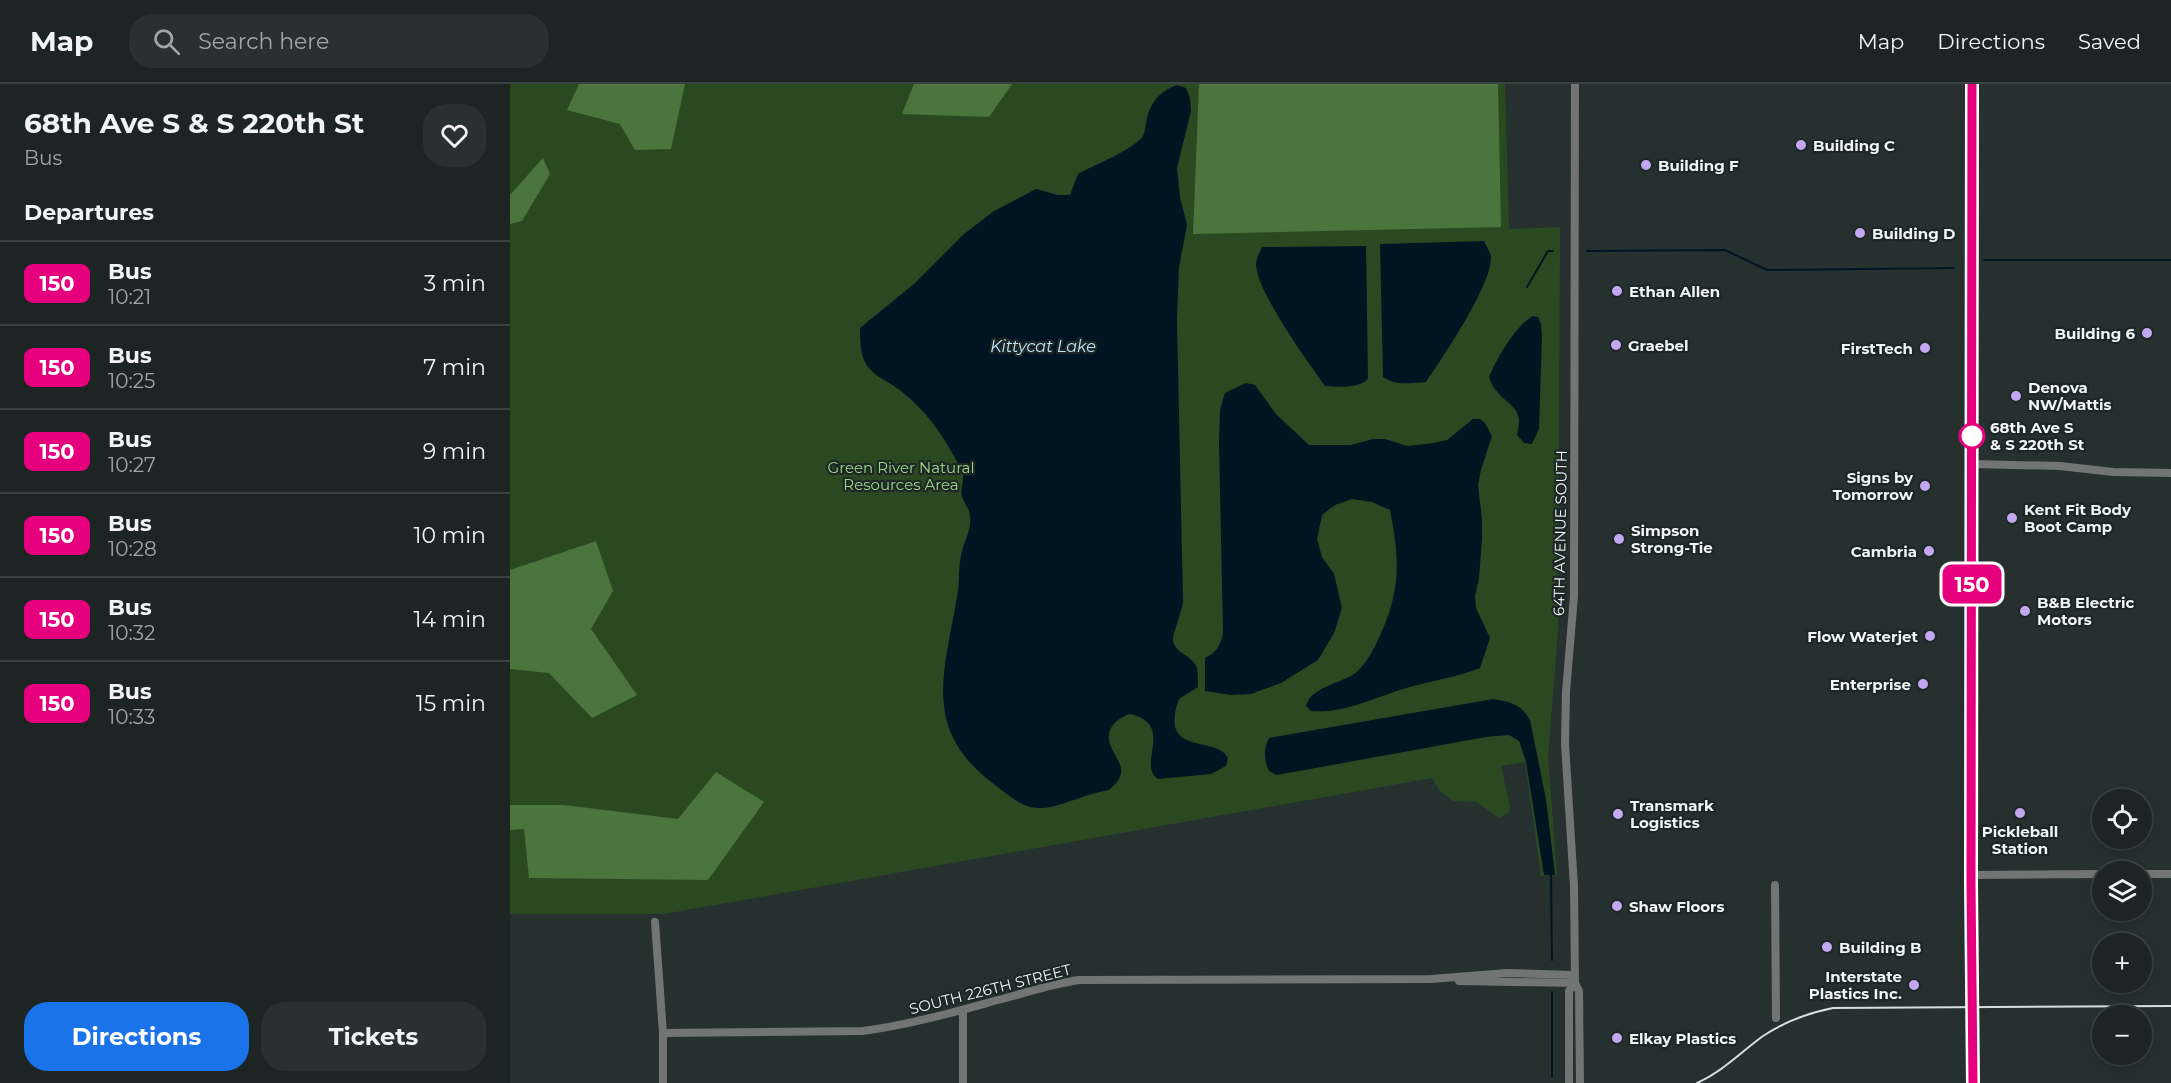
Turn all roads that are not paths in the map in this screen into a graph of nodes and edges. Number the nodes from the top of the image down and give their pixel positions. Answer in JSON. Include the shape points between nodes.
{"nodes":[{"id":1,"x":1575,"y":84,"type":"edge"},
{"id":2,"x":1972,"y":84,"type":"edge"},
{"id":3,"x":1972,"y":464,"type":"junction"},
{"id":4,"x":2171,"y":473,"type":"edge"},
{"id":5,"x":2092,"y":874,"type":"edge"},
{"id":6,"x":2152,"y":874,"type":"edge"},
{"id":7,"x":2171,"y":874,"type":"edge"},
{"id":8,"x":1971,"y":875,"type":"junction"},
{"id":9,"x":1775,"y":885,"type":"dead end"},
{"id":10,"x":655,"y":922,"type":"dead end"},
{"id":11,"x":1574,"y":979,"type":"junction"},
{"id":12,"x":963,"y":1010,"type":"junction"},
{"id":13,"x":1776,"y":1018,"type":"dead end"},
{"id":14,"x":663,"y":1034,"type":"junction"},
{"id":15,"x":663,"y":1083,"type":"edge"},
{"id":16,"x":963,"y":1083,"type":"edge"},
{"id":17,"x":1569,"y":1083,"type":"edge"},
{"id":18,"x":1580,"y":1083,"type":"edge"},
{"id":19,"x":1973,"y":1083,"type":"edge"}],
"edges":[{"from":1,"to":11,"type":"street","name":"64TH AVENUE SOUTH","via":[[1574,591],[1565,744],[1574,878]]},
{"from":2,"to":3,"type":"main road"},
{"from":3,"to":4,"type":"street"},
{"from":3,"to":8,"type":"main road"},
{"from":5,"to":8,"type":"street"},
{"from":6,"to":7,"type":"street"},
{"from":8,"to":19,"type":"main road"},
{"from":9,"to":13,"type":"street"},
{"from":10,"to":14,"type":"street"},
{"from":11,"to":12,"type":"street","name":"SOUTH 226TH STREET","via":[[1507,973],[1431,979],[1079,980]]},
{"from":11,"to":17,"type":"street","name":"64TH AVENUE SOUTH","via":[[1569,992]]},
{"from":11,"to":18,"type":"street","name":"64TH AVENUE SOUTH","via":[[1579,992]]},
{"from":12,"to":14,"type":"street","name":"SOUTH 226TH STREET","via":[[863,1031]]},
{"from":12,"to":16,"type":"street"},
{"from":14,"to":15,"type":"street"}]}
